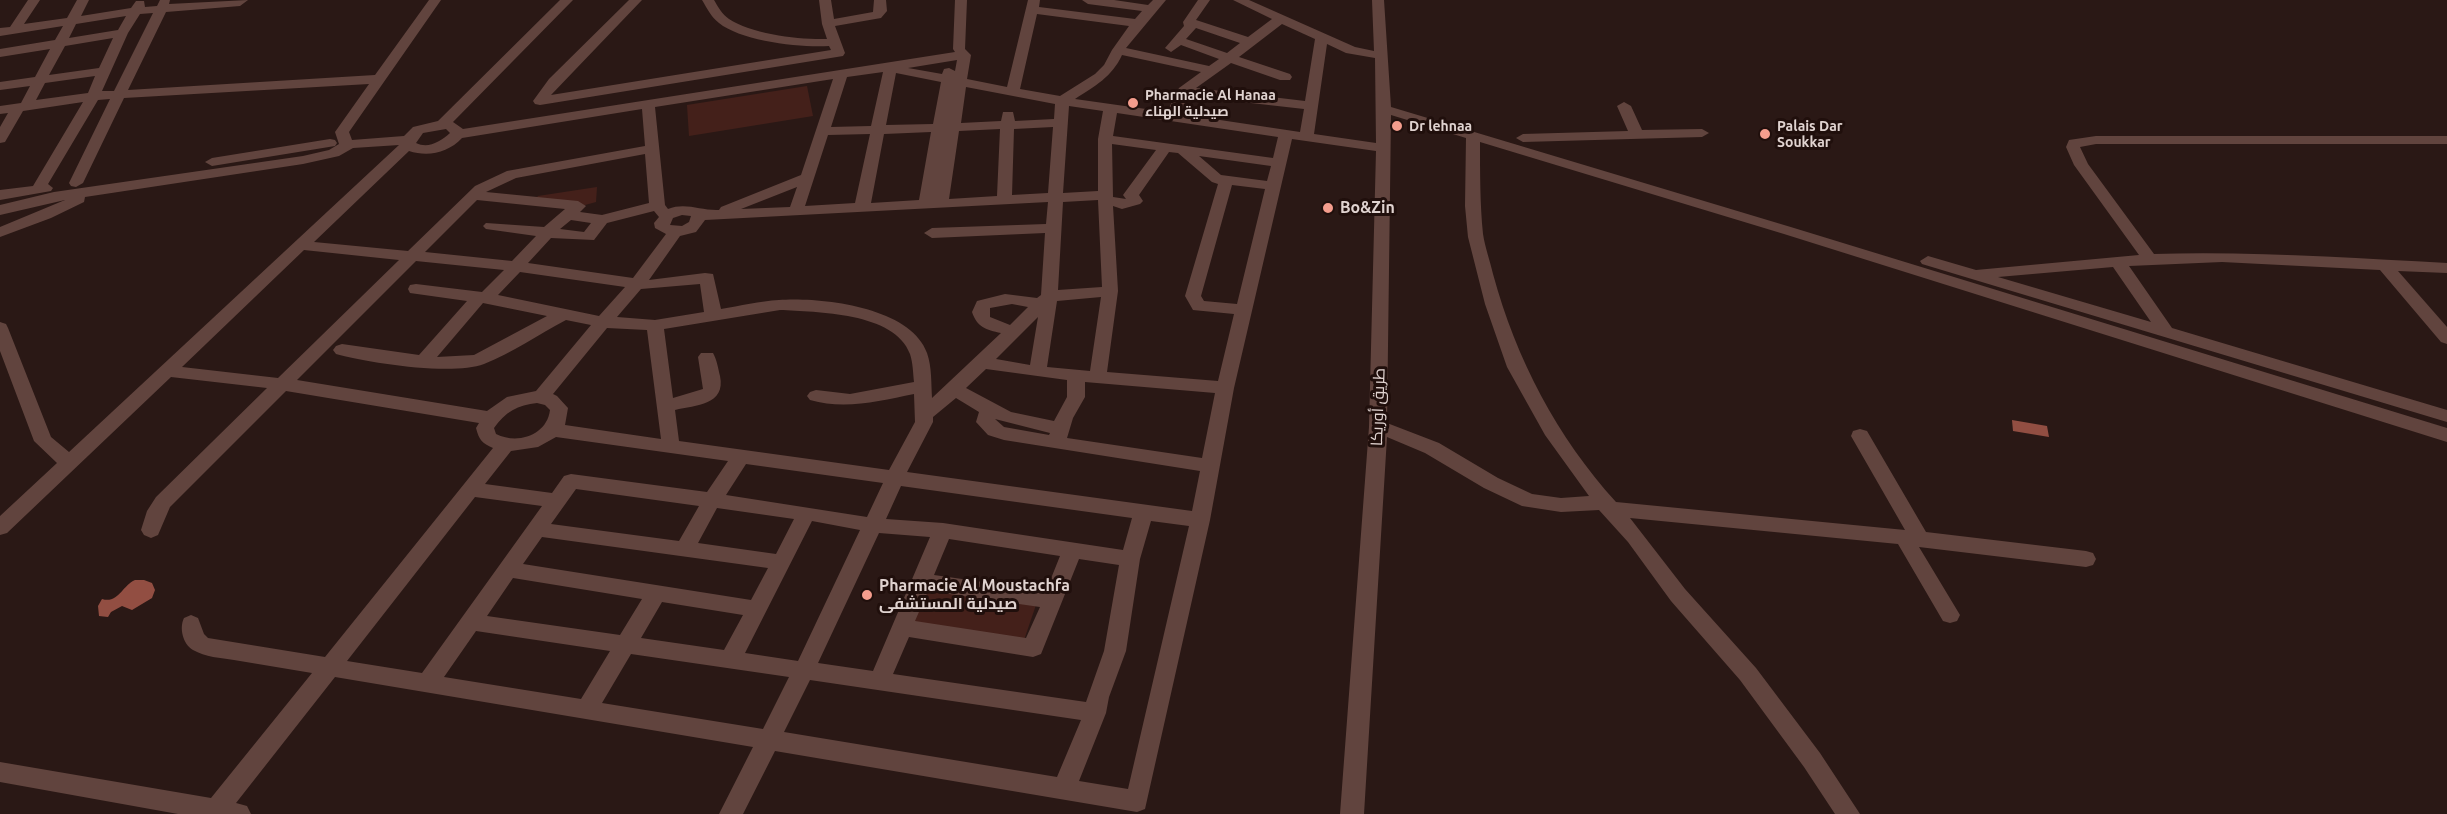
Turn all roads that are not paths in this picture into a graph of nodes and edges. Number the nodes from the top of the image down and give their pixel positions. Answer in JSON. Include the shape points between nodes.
{"nodes":[{"id":1,"x":34,"y":0,"type":"edge"},
{"id":2,"x":83,"y":0,"type":"edge"},
{"id":3,"x":242,"y":0,"type":"edge"},
{"id":4,"x":435,"y":0,"type":"edge"},
{"id":5,"x":567,"y":0,"type":"edge"},
{"id":6,"x":636,"y":0,"type":"edge"},
{"id":7,"x":708,"y":0,"type":"edge"},
{"id":8,"x":825,"y":0,"type":"edge"},
{"id":9,"x":880,"y":0,"type":"edge"},
{"id":10,"x":961,"y":0,"type":"edge"},
{"id":11,"x":1088,"y":0,"type":"edge"},
{"id":12,"x":1204,"y":0,"type":"edge"},
{"id":13,"x":1239,"y":0,"type":"edge"},
{"id":14,"x":1378,"y":0,"type":"edge"},
{"id":15,"x":1156,"y":4,"type":"edge"},
{"id":16,"x":140,"y":5,"type":"edge"},
{"id":17,"x":163,"y":5,"type":"edge"},
{"id":18,"x":1033,"y":5,"type":"edge"},
{"id":19,"x":1281,"y":19,"type":"junction"},
{"id":20,"x":72,"y":21,"type":"junction"},
{"id":21,"x":1189,"y":22,"type":"junction"},
{"id":22,"x":1138,"y":23,"type":"junction"},
{"id":23,"x":828,"y":24,"type":"junction"},
{"id":24,"x":15,"y":30,"type":"junction"},
{"id":25,"x":0,"y":32,"type":"edge"},
{"id":26,"x":122,"y":33,"type":"junction"},
{"id":27,"x":1322,"y":37,"type":"junction"},
{"id":28,"x":1178,"y":40,"type":"junction"},
{"id":29,"x":833,"y":42,"type":"junction"},
{"id":30,"x":1249,"y":42,"type":"junction"},
{"id":31,"x":61,"y":43,"type":"junction"},
{"id":32,"x":1118,"y":50,"type":"junction"},
{"id":33,"x":0,"y":52,"type":"edge"},
{"id":34,"x":958,"y":53,"type":"junction"},
{"id":35,"x":1382,"y":56,"type":"junction"},
{"id":36,"x":1230,"y":57,"type":"junction"},
{"id":37,"x":1164,"y":58,"type":"junction"},
{"id":38,"x":887,"y":67,"type":"junction"},
{"id":39,"x":103,"y":71,"type":"junction"},
{"id":40,"x":1214,"y":71,"type":"junction"},
{"id":41,"x":842,"y":73,"type":"junction"},
{"id":42,"x":1285,"y":77,"type":"dead end"},
{"id":43,"x":379,"y":79,"type":"junction"},
{"id":44,"x":40,"y":80,"type":"junction"},
{"id":45,"x":954,"y":81,"type":"junction"},
{"id":46,"x":0,"y":86,"type":"edge"},
{"id":47,"x":1184,"y":91,"type":"junction"},
{"id":48,"x":1013,"y":92,"type":"junction"},
{"id":49,"x":121,"y":94,"type":"junction"},
{"id":50,"x":93,"y":96,"type":"junction"},
{"id":51,"x":1062,"y":101,"type":"junction"},
{"id":52,"x":1384,"y":103,"type":"junction"},
{"id":53,"x":648,"y":104,"type":"junction"},
{"id":54,"x":22,"y":106,"type":"junction"},
{"id":55,"x":1311,"y":106,"type":"junction"},
{"id":56,"x":1624,"y":106,"type":"dead end"},
{"id":57,"x":1111,"y":108,"type":"junction"},
{"id":58,"x":0,"y":110,"type":"edge"},
{"id":59,"x":1172,"y":117,"type":"junction"},
{"id":60,"x":1008,"y":119,"type":"junction"},
{"id":61,"x":1060,"y":123,"type":"junction"},
{"id":62,"x":443,"y":124,"type":"junction"},
{"id":63,"x":946,"y":127,"type":"junction"},
{"id":64,"x":823,"y":130,"type":"junction"},
{"id":65,"x":878,"y":130,"type":"junction"},
{"id":66,"x":1636,"y":133,"type":"junction"},
{"id":67,"x":1702,"y":133,"type":"dead end"},
{"id":68,"x":1286,"y":134,"type":"junction"},
{"id":69,"x":457,"y":135,"type":"junction"},
{"id":70,"x":1473,"y":135,"type":"junction"},
{"id":71,"x":1306,"y":137,"type":"junction"},
{"id":72,"x":1523,"y":138,"type":"junction"},
{"id":73,"x":0,"y":139,"type":"edge"},
{"id":74,"x":1105,"y":139,"type":"junction"},
{"id":75,"x":2447,"y":140,"type":"edge"},
{"id":76,"x":347,"y":142,"type":"junction"},
{"id":77,"x":408,"y":142,"type":"junction"},
{"id":78,"x":1165,"y":148,"type":"junction"},
{"id":79,"x":1382,"y":148,"type":"junction"},
{"id":80,"x":651,"y":149,"type":"junction"},
{"id":81,"x":1184,"y":150,"type":"junction"},
{"id":82,"x":1280,"y":163,"type":"junction"},
{"id":83,"x":808,"y":177,"type":"junction"},
{"id":84,"x":1226,"y":181,"type":"junction"},
{"id":85,"x":1274,"y":186,"type":"junction"},
{"id":86,"x":38,"y":189,"type":"junction"},
{"id":87,"x":74,"y":189,"type":"junction"},
{"id":88,"x":92,"y":193,"type":"junction"},
{"id":89,"x":0,"y":195,"type":"edge"},
{"id":90,"x":473,"y":195,"type":"junction"},
{"id":91,"x":1056,"y":198,"type":"junction"},
{"id":92,"x":1106,"y":198,"type":"junction"},
{"id":93,"x":1004,"y":200,"type":"junction"},
{"id":94,"x":933,"y":204,"type":"junction"},
{"id":95,"x":862,"y":208,"type":"junction"},
{"id":96,"x":0,"y":210,"type":"edge"},
{"id":97,"x":662,"y":211,"type":"junction"},
{"id":98,"x":796,"y":211,"type":"junction"},
{"id":99,"x":570,"y":215,"type":"junction"},
{"id":100,"x":706,"y":216,"type":"junction"},
{"id":101,"x":602,"y":220,"type":"junction"},
{"id":102,"x":491,"y":226,"type":"dead end"},
{"id":103,"x":1055,"y":228,"type":"junction"},
{"id":104,"x":0,"y":232,"type":"edge"},
{"id":105,"x":548,"y":232,"type":"junction"},
{"id":106,"x":675,"y":232,"type":"junction"},
{"id":107,"x":932,"y":233,"type":"dead end"},
{"id":108,"x":299,"y":245,"type":"junction"},
{"id":109,"x":414,"y":254,"type":"junction"},
{"id":110,"x":2150,"y":259,"type":"junction"},
{"id":111,"x":2118,"y":262,"type":"junction"},
{"id":112,"x":2383,"y":263,"type":"junction"},
{"id":113,"x":516,"y":266,"type":"junction"},
{"id":114,"x":2447,"y":268,"type":"edge"},
{"id":115,"x":1937,"y":270,"type":"junction"},
{"id":116,"x":1970,"y":280,"type":"junction"},
{"id":117,"x":638,"y":283,"type":"junction"},
{"id":118,"x":416,"y":289,"type":"dead end"},
{"id":119,"x":1110,"y":291,"type":"junction"},
{"id":120,"x":483,"y":297,"type":"junction"},
{"id":121,"x":1045,"y":300,"type":"junction"},
{"id":122,"x":1245,"y":310,"type":"junction"},
{"id":123,"x":565,"y":313,"type":"junction"},
{"id":124,"x":713,"y":314,"type":"junction"},
{"id":125,"x":603,"y":322,"type":"junction"},
{"id":126,"x":655,"y":325,"type":"junction"},
{"id":127,"x":0,"y":328,"type":"edge"},
{"id":128,"x":2164,"y":330,"type":"junction"},
{"id":129,"x":1014,"y":331,"type":"junction"},
{"id":130,"x":2447,"y":338,"type":"edge"},
{"id":131,"x":342,"y":350,"type":"dead end"},
{"id":132,"x":707,"y":357,"type":"dead end"},
{"id":133,"x":425,"y":360,"type":"junction"},
{"id":134,"x":982,"y":362,"type":"junction"},
{"id":135,"x":167,"y":371,"type":"junction"},
{"id":136,"x":1038,"y":372,"type":"junction"},
{"id":137,"x":1076,"y":375,"type":"junction"},
{"id":138,"x":1098,"y":377,"type":"junction"},
{"id":139,"x":281,"y":384,"type":"junction"},
{"id":140,"x":923,"y":386,"type":"junction"},
{"id":141,"x":1225,"y":388,"type":"junction"},
{"id":142,"x":955,"y":389,"type":"junction"},
{"id":143,"x":816,"y":396,"type":"dead end"},
{"id":144,"x":541,"y":398,"type":"junction"},
{"id":145,"x":664,"y":406,"type":"junction"},
{"id":146,"x":988,"y":411,"type":"junction"},
{"id":147,"x":924,"y":415,"type":"junction"},
{"id":148,"x":2447,"y":416,"type":"edge"},
{"id":149,"x":490,"y":418,"type":"junction"},
{"id":150,"x":1063,"y":424,"type":"junction"},
{"id":151,"x":1378,"y":427,"type":"junction"},
{"id":152,"x":550,"y":430,"type":"junction"},
{"id":153,"x":2447,"y":435,"type":"edge"},
{"id":154,"x":1860,"y":436,"type":"dead end"},
{"id":155,"x":1056,"y":443,"type":"junction"},
{"id":156,"x":505,"y":446,"type":"junction"},
{"id":157,"x":671,"y":447,"type":"junction"},
{"id":158,"x":741,"y":456,"type":"junction"},
{"id":159,"x":69,"y":462,"type":"junction"},
{"id":160,"x":1211,"y":466,"type":"junction"},
{"id":161,"x":896,"y":477,"type":"junction"},
{"id":162,"x":470,"y":489,"type":"junction"},
{"id":163,"x":711,"y":500,"type":"junction"},
{"id":164,"x":556,"y":501,"type":"junction"},
{"id":165,"x":1608,"y":505,"type":"junction"},
{"id":166,"x":1144,"y":512,"type":"junction"},
{"id":167,"x":807,"y":513,"type":"junction"},
{"id":168,"x":1200,"y":520,"type":"junction"},
{"id":169,"x":872,"y":525,"type":"junction"},
{"id":170,"x":0,"y":528,"type":"edge"},
{"id":171,"x":536,"y":529,"type":"junction"},
{"id":172,"x":151,"y":530,"type":"dead end"},
{"id":173,"x":943,"y":531,"type":"junction"},
{"id":174,"x":1912,"y":538,"type":"junction"},
{"id":175,"x":684,"y":550,"type":"junction"},
{"id":176,"x":1073,"y":550,"type":"junction"},
{"id":177,"x":1130,"y":559,"type":"junction"},
{"id":178,"x":2086,"y":559,"type":"dead end"},
{"id":179,"x":780,"y":562,"type":"junction"},
{"id":180,"x":507,"y":569,"type":"junction"},
{"id":181,"x":923,"y":582,"type":"junction"},
{"id":182,"x":657,"y":592,"type":"junction"},
{"id":183,"x":1052,"y":600,"type":"junction"},
{"id":184,"x":757,"y":609,"type":"junction"},
{"id":185,"x":1950,"y":615,"type":"dead end"},
{"id":186,"x":471,"y":622,"type":"junction"},
{"id":187,"x":191,"y":624,"type":"dead end"},
{"id":188,"x":904,"y":628,"type":"junction"},
{"id":189,"x":627,"y":643,"type":"junction"},
{"id":190,"x":730,"y":660,"type":"junction"},
{"id":191,"x":328,"y":666,"type":"junction"},
{"id":192,"x":804,"y":670,"type":"junction"},
{"id":193,"x":879,"y":682,"type":"junction"},
{"id":194,"x":427,"y":683,"type":"junction"},
{"id":195,"x":586,"y":710,"type":"junction"},
{"id":196,"x":1095,"y":713,"type":"junction"},
{"id":197,"x":767,"y":740,"type":"junction"},
{"id":198,"x":0,"y":772,"type":"edge"},
{"id":199,"x":1064,"y":789,"type":"junction"},
{"id":200,"x":216,"y":810,"type":"junction"},
{"id":201,"x":238,"y":814,"type":"edge"},
{"id":202,"x":731,"y":814,"type":"edge"},
{"id":203,"x":1352,"y":814,"type":"edge"},
{"id":204,"x":1848,"y":814,"type":"edge"}],
"edges":[{"from":1,"to":24,"type":"street"},
{"from":2,"to":20,"type":"street"},
{"from":3,"to":17,"type":"street"},
{"from":4,"to":43,"type":"street"},
{"from":5,"to":62,"type":"street"},
{"from":6,"to":29,"type":"street","via":[[540,101],[836,53],[839,51]]},
{"from":7,"to":29,"type":"street","via":[[717,15],[736,28],[809,43]]},
{"from":8,"to":23,"type":"street"},
{"from":9,"to":23,"type":"street","via":[[881,11],[877,15]]},
{"from":10,"to":34,"type":"street"},
{"from":11,"to":15,"type":"street"},
{"from":12,"to":21,"type":"street"},
{"from":13,"to":19,"type":"street"},
{"from":14,"to":35,"type":"street","name":"طريق أوريكا"},
{"from":15,"to":22,"type":"street"},
{"from":16,"to":17,"type":"street"},
{"from":16,"to":20,"type":"street"},
{"from":16,"to":26,"type":"street"},
{"from":17,"to":49,"type":"street"},
{"from":18,"to":22,"type":"street"},
{"from":18,"to":48,"type":"street"},
{"from":19,"to":27,"type":"street"},
{"from":19,"to":30,"type":"street"},
{"from":20,"to":24,"type":"street"},
{"from":20,"to":31,"type":"street"},
{"from":21,"to":28,"type":"street","via":[[1191,26]]},
{"from":21,"to":30,"type":"street"},
{"from":22,"to":32,"type":"street"},
{"from":23,"to":29,"type":"street"},
{"from":24,"to":25,"type":"street"},
{"from":26,"to":31,"type":"street"},
{"from":26,"to":39,"type":"street"},
{"from":27,"to":35,"type":"street","via":[[1356,52]]},
{"from":27,"to":55,"type":"street"},
{"from":28,"to":36,"type":"street"},
{"from":28,"to":37,"type":"street"},
{"from":30,"to":36,"type":"street"},
{"from":31,"to":33,"type":"street"},
{"from":31,"to":44,"type":"street"},
{"from":32,"to":37,"type":"street"},
{"from":32,"to":51,"type":"street","via":[[1100,77]]},
{"from":34,"to":38,"type":"street"},
{"from":34,"to":45,"type":"street"},
{"from":35,"to":52,"type":"street","name":"طريق أوريكا"},
{"from":36,"to":40,"type":"street"},
{"from":36,"to":42,"type":"street"},
{"from":37,"to":40,"type":"street"},
{"from":38,"to":41,"type":"street"},
{"from":38,"to":45,"type":"street"},
{"from":38,"to":65,"type":"street"},
{"from":39,"to":44,"type":"street"},
{"from":39,"to":50,"type":"street"},
{"from":40,"to":47,"type":"street"},
{"from":41,"to":53,"type":"street"},
{"from":41,"to":64,"type":"street"},
{"from":43,"to":49,"type":"street"},
{"from":43,"to":76,"type":"street","via":[[342,132]]},
{"from":44,"to":46,"type":"street"},
{"from":44,"to":54,"type":"street"},
{"from":45,"to":48,"type":"street"},
{"from":45,"to":63,"type":"street"},
{"from":47,"to":55,"type":"street"},
{"from":47,"to":59,"type":"street"},
{"from":48,"to":51,"type":"street"},
{"from":49,"to":50,"type":"street"},
{"from":49,"to":87,"type":"street"},
{"from":50,"to":54,"type":"street"},
{"from":50,"to":86,"type":"street"},
{"from":51,"to":57,"type":"street"},
{"from":51,"to":61,"type":"street"},
{"from":52,"to":70,"type":"street"},
{"from":52,"to":72,"type":"street"},
{"from":52,"to":79,"type":"street","name":"طريق أوريكا"},
{"from":53,"to":69,"type":"street"},
{"from":53,"to":80,"type":"street"},
{"from":54,"to":58,"type":"street"},
{"from":54,"to":73,"type":"street"},
{"from":55,"to":71,"type":"street"},
{"from":56,"to":66,"type":"street"},
{"from":57,"to":59,"type":"street"},
{"from":57,"to":74,"type":"street"},
{"from":59,"to":68,"type":"street"},
{"from":60,"to":61,"type":"street"},
{"from":60,"to":63,"type":"street"},
{"from":60,"to":93,"type":"street"},
{"from":61,"to":91,"type":"street"},
{"from":62,"to":69,"type":"street","via":[[456,129]]},
{"from":62,"to":77,"type":"street","via":[[424,128]]},
{"from":63,"to":65,"type":"street"},
{"from":63,"to":94,"type":"street"},
{"from":64,"to":65,"type":"street"},
{"from":64,"to":83,"type":"street"},
{"from":65,"to":95,"type":"street"},
{"from":66,"to":67,"type":"street"},
{"from":66,"to":72,"type":"street"},
{"from":68,"to":71,"type":"street"},
{"from":68,"to":82,"type":"street"},
{"from":69,"to":77,"type":"street","via":[[432,148],[419,149]]},
{"from":70,"to":115,"type":"street"},
{"from":70,"to":165,"type":"street","via":[[1476,237],[1492,304],[1516,367],[1551,430]]},
{"from":71,"to":79,"type":"street"},
{"from":72,"to":115,"type":"street"},
{"from":74,"to":78,"type":"street"},
{"from":74,"to":92,"type":"street"},
{"from":75,"to":110,"type":"street","via":[[2074,143],[2081,165]]},
{"from":76,"to":77,"type":"street"},
{"from":76,"to":87,"type":"street"},
{"from":76,"to":88,"type":"street","via":[[334,153],[303,160]]},
{"from":77,"to":108,"type":"street"},
{"from":78,"to":81,"type":"street"},
{"from":78,"to":92,"type":"street","via":[[1131,195],[1135,201],[1122,204]]},
{"from":79,"to":151,"type":"street","name":"طريق أوريكا"},
{"from":80,"to":90,"type":"street","via":[[512,174]]},
{"from":80,"to":97,"type":"street"},
{"from":81,"to":82,"type":"street"},
{"from":81,"to":84,"type":"street","via":[[1213,177]]},
{"from":82,"to":85,"type":"street"},
{"from":83,"to":98,"type":"street"},
{"from":83,"to":100,"type":"street"},
{"from":84,"to":85,"type":"street"},
{"from":84,"to":122,"type":"street","via":[[1193,296],[1199,306]]},
{"from":85,"to":122,"type":"street"},
{"from":86,"to":87,"type":"street"},
{"from":86,"to":89,"type":"street"},
{"from":87,"to":88,"type":"street"},
{"from":87,"to":96,"type":"street"},
{"from":88,"to":104,"type":"street"},
{"from":90,"to":99,"type":"street","via":[[578,206]]},
{"from":90,"to":109,"type":"street"},
{"from":91,"to":92,"type":"street"},
{"from":91,"to":93,"type":"street"},
{"from":91,"to":103,"type":"street"},
{"from":92,"to":119,"type":"street"},
{"from":93,"to":94,"type":"street"},
{"from":94,"to":95,"type":"street"},
{"from":95,"to":98,"type":"street"},
{"from":97,"to":100,"type":"street","via":[[686,210]]},
{"from":97,"to":101,"type":"street"},
{"from":97,"to":106,"type":"street","via":[[662,226]]},
{"from":98,"to":100,"type":"street"},
{"from":99,"to":101,"type":"street"},
{"from":99,"to":105,"type":"street"},
{"from":100,"to":106,"type":"street","via":[[693,227]]},
{"from":101,"to":105,"type":"street","via":[[588,237]]},
{"from":102,"to":105,"type":"street"},
{"from":103,"to":107,"type":"street"},
{"from":103,"to":121,"type":"street"},
{"from":105,"to":113,"type":"street"},
{"from":106,"to":117,"type":"street"},
{"from":108,"to":109,"type":"street"},
{"from":108,"to":135,"type":"street"},
{"from":109,"to":113,"type":"street"},
{"from":109,"to":139,"type":"street"},
{"from":110,"to":111,"type":"street"},
{"from":110,"to":112,"type":"street","via":[[2222,257]]},
{"from":111,"to":116,"type":"street"},
{"from":111,"to":128,"type":"street"},
{"from":112,"to":114,"type":"street"},
{"from":112,"to":130,"type":"street"},
{"from":113,"to":117,"type":"street"},
{"from":113,"to":120,"type":"street"},
{"from":115,"to":116,"type":"street"},
{"from":116,"to":128,"type":"street"},
{"from":116,"to":153,"type":"street"},
{"from":117,"to":124,"type":"street","via":[[656,285],[706,278]]},
{"from":117,"to":125,"type":"street"},
{"from":118,"to":120,"type":"street"},
{"from":119,"to":121,"type":"street"},
{"from":119,"to":138,"type":"street"},
{"from":120,"to":123,"type":"street"},
{"from":120,"to":133,"type":"street"},
{"from":121,"to":129,"type":"street"},
{"from":121,"to":129,"type":"street","via":[[1011,298],[983,305],[982,320]]},
{"from":121,"to":136,"type":"street"},
{"from":122,"to":141,"type":"street"},
{"from":123,"to":125,"type":"street"},
{"from":123,"to":133,"type":"street","via":[[478,360]]},
{"from":124,"to":126,"type":"street"},
{"from":124,"to":140,"type":"street","via":[[797,305],[882,320],[904,333],[915,347]]},
{"from":125,"to":126,"type":"street"},
{"from":125,"to":144,"type":"street"},
{"from":126,"to":145,"type":"street"},
{"from":127,"to":159,"type":"street","via":[[43,441]]},
{"from":128,"to":148,"type":"street"},
{"from":129,"to":134,"type":"street"},
{"from":131,"to":133,"type":"street"},
{"from":132,"to":145,"type":"street","via":[[711,392]]},
{"from":134,"to":136,"type":"street"},
{"from":134,"to":142,"type":"street"},
{"from":135,"to":139,"type":"street"},
{"from":135,"to":159,"type":"street"},
{"from":136,"to":137,"type":"street"},
{"from":137,"to":138,"type":"street"},
{"from":137,"to":150,"type":"street","via":[[1076,397]]},
{"from":138,"to":141,"type":"street"},
{"from":139,"to":149,"type":"street"},
{"from":139,"to":172,"type":"street","via":[[163,502]]},
{"from":140,"to":143,"type":"street","via":[[850,400]]},
{"from":140,"to":147,"type":"street"},
{"from":141,"to":160,"type":"street"},
{"from":142,"to":146,"type":"street"},
{"from":142,"to":147,"type":"street"},
{"from":144,"to":149,"type":"street","via":[[512,402]]},
{"from":144,"to":152,"type":"street","via":[[554,402],[560,411]]},
{"from":145,"to":157,"type":"street"},
{"from":146,"to":150,"type":"street","via":[[1046,426],[1060,428]]},
{"from":146,"to":155,"type":"street","via":[[985,422],[994,430]]},
{"from":147,"to":161,"type":"street"},
{"from":149,"to":156,"type":"street","via":[[486,436]]},
{"from":150,"to":155,"type":"street"},
{"from":151,"to":165,"type":"street","via":[[1432,448],[1482,479],[1529,501]]},
{"from":151,"to":203,"type":"street","name":"طريق أوريكا"},
{"from":152,"to":156,"type":"street","via":[[532,442]]},
{"from":152,"to":157,"type":"street"},
{"from":154,"to":174,"type":"street"},
{"from":155,"to":160,"type":"street"},
{"from":156,"to":162,"type":"street"},
{"from":157,"to":158,"type":"street"},
{"from":158,"to":161,"type":"street"},
{"from":158,"to":163,"type":"street"},
{"from":159,"to":170,"type":"street"},
{"from":160,"to":168,"type":"street"},
{"from":161,"to":166,"type":"street"},
{"from":161,"to":169,"type":"street"},
{"from":162,"to":164,"type":"street"},
{"from":162,"to":191,"type":"street"},
{"from":163,"to":164,"type":"street","via":[[571,481]]},
{"from":163,"to":167,"type":"street"},
{"from":163,"to":175,"type":"street"},
{"from":164,"to":171,"type":"street"},
{"from":165,"to":174,"type":"street"},
{"from":165,"to":204,"type":"street","via":[[1678,595],[1748,674]]},
{"from":166,"to":168,"type":"street"},
{"from":166,"to":177,"type":"street"},
{"from":167,"to":169,"type":"street"},
{"from":167,"to":179,"type":"street"},
{"from":168,"to":199,"type":"street","via":[[1138,799]]},
{"from":169,"to":173,"type":"street"},
{"from":169,"to":192,"type":"street"},
{"from":171,"to":175,"type":"street"},
{"from":171,"to":180,"type":"street"},
{"from":173,"to":176,"type":"street"},
{"from":173,"to":181,"type":"street"},
{"from":174,"to":178,"type":"street"},
{"from":174,"to":185,"type":"street"},
{"from":175,"to":179,"type":"street"},
{"from":176,"to":177,"type":"street"},
{"from":176,"to":183,"type":"street"},
{"from":177,"to":196,"type":"street","via":[[1115,651]]},
{"from":179,"to":184,"type":"street"},
{"from":180,"to":182,"type":"street"},
{"from":180,"to":186,"type":"street"},
{"from":181,"to":183,"type":"street"},
{"from":181,"to":188,"type":"street"},
{"from":182,"to":184,"type":"street"},
{"from":182,"to":189,"type":"street"},
{"from":183,"to":188,"type":"street","via":[[1032,648]]},
{"from":184,"to":190,"type":"street"},
{"from":186,"to":189,"type":"street"},
{"from":186,"to":194,"type":"street"},
{"from":187,"to":191,"type":"street","via":[[198,644]]},
{"from":188,"to":193,"type":"street"},
{"from":189,"to":190,"type":"street"},
{"from":189,"to":195,"type":"street"},
{"from":190,"to":192,"type":"street"},
{"from":191,"to":194,"type":"street"},
{"from":191,"to":200,"type":"street"},
{"from":192,"to":193,"type":"street"},
{"from":192,"to":197,"type":"street"},
{"from":193,"to":196,"type":"street"},
{"from":194,"to":195,"type":"street"},
{"from":195,"to":197,"type":"street"},
{"from":196,"to":199,"type":"street"},
{"from":197,"to":199,"type":"street"},
{"from":197,"to":202,"type":"street"},
{"from":198,"to":200,"type":"street"},
{"from":200,"to":201,"type":"street"}]}
